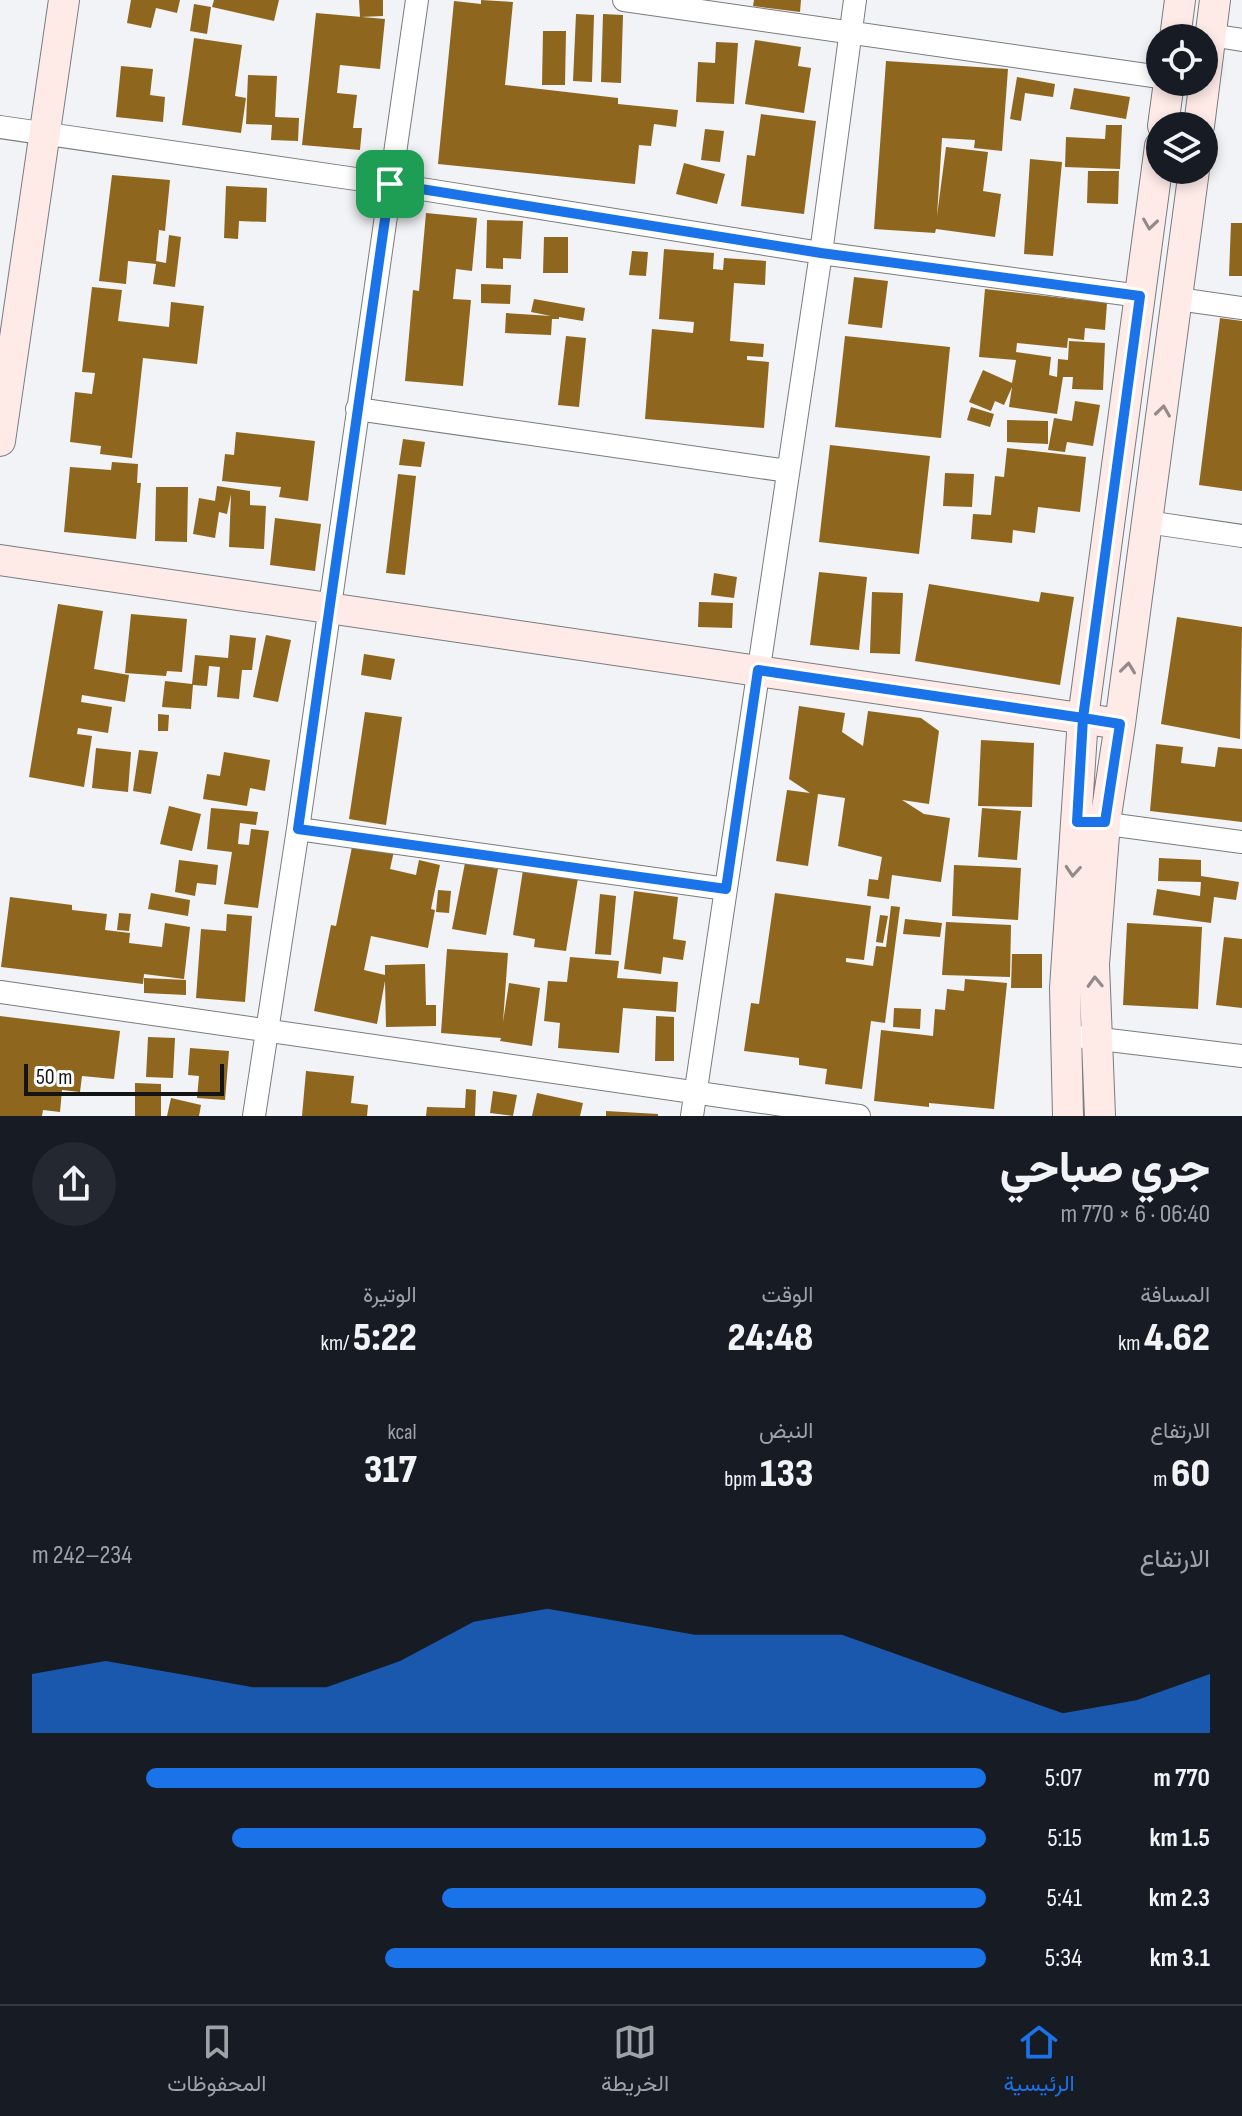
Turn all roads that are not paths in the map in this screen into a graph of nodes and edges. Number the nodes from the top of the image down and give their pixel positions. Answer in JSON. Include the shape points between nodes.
{"nodes":[{"id":1,"x":64,"y":0,"type":"edge"},
{"id":2,"x":417,"y":0,"type":"edge"},
{"id":3,"x":624,"y":0,"type":"edge"},
{"id":4,"x":855,"y":0,"type":"edge"},
{"id":5,"x":1180,"y":0,"type":"edge"},
{"id":6,"x":1215,"y":0,"type":"edge"},
{"id":7,"x":1177,"y":24,"type":"edge"},
{"id":8,"x":1212,"y":24,"type":"edge"},
{"id":9,"x":851,"y":33,"type":"junction"},
{"id":10,"x":1218,"y":36,"type":"edge"},
{"id":11,"x":1242,"y":40,"type":"edge"},
{"id":12,"x":1146,"y":75,"type":"edge"},
{"id":13,"x":0,"y":127,"type":"edge"},
{"id":14,"x":45,"y":134,"type":"junction"},
{"id":15,"x":390,"y":184,"type":"junction"},
{"id":16,"x":1155,"y":184,"type":"edge"},
{"id":17,"x":1192,"y":184,"type":"edge"},
{"id":18,"x":821,"y":253,"type":"junction"},
{"id":19,"x":1140,"y":296,"type":"junction"},
{"id":20,"x":1178,"y":299,"type":"junction"},
{"id":21,"x":1242,"y":308,"type":"edge"},
{"id":22,"x":357,"y":409,"type":"junction"},
{"id":23,"x":0,"y":441,"type":"edge"},
{"id":24,"x":788,"y":471,"type":"junction"},
{"id":25,"x":1147,"y":522,"type":"junction"},
{"id":26,"x":1242,"y":536,"type":"edge"},
{"id":27,"x":0,"y":560,"type":"edge"},
{"id":28,"x":328,"y":608,"type":"junction"},
{"id":29,"x":758,"y":670,"type":"junction"},
{"id":30,"x":1083,"y":718,"type":"junction"},
{"id":31,"x":1120,"y":724,"type":"junction"},
{"id":32,"x":1091,"y":822,"type":"junction"},
{"id":33,"x":298,"y":829,"type":"junction"},
{"id":34,"x":1242,"y":842,"type":"edge"},
{"id":35,"x":726,"y":889,"type":"junction"},
{"id":36,"x":0,"y":992,"type":"edge"},
{"id":37,"x":266,"y":1030,"type":"junction"},
{"id":38,"x":1067,"y":1033,"type":"junction"},
{"id":39,"x":1097,"y":1039,"type":"junction"},
{"id":40,"x":1242,"y":1056,"type":"edge"},
{"id":41,"x":696,"y":1092,"type":"junction"},
{"id":42,"x":254,"y":1116,"type":"edge"},
{"id":43,"x":692,"y":1116,"type":"edge"},
{"id":44,"x":859,"y":1116,"type":"edge"},
{"id":45,"x":1068,"y":1116,"type":"edge"},
{"id":46,"x":1100,"y":1116,"type":"edge"}],
"edges":[{"from":1,"to":14,"type":"main road"},
{"from":2,"to":15,"type":"street"},
{"from":3,"to":9,"type":"street"},
{"from":4,"to":9,"type":"street"},
{"from":5,"to":7,"type":"main road"},
{"from":6,"to":8,"type":"main road"},
{"from":9,"to":12,"type":"street"},
{"from":9,"to":18,"type":"street"},
{"from":10,"to":11,"type":"street"},
{"from":13,"to":14,"type":"street"},
{"from":14,"to":15,"type":"street"},
{"from":14,"to":23,"type":"main road"},
{"from":15,"to":18,"type":"street"},
{"from":15,"to":22,"type":"street"},
{"from":16,"to":19,"type":"main road","one_way":true},
{"from":17,"to":20,"type":"main road"},
{"from":18,"to":19,"type":"street"},
{"from":18,"to":24,"type":"street"},
{"from":19,"to":30,"type":"main road"},
{"from":20,"to":21,"type":"street"},
{"from":25,"to":20,"type":"main road","one_way":true},
{"from":22,"to":24,"type":"street"},
{"from":22,"to":28,"type":"street"},
{"from":24,"to":29,"type":"street"},
{"from":25,"to":26,"type":"street"},
{"from":31,"to":25,"type":"main road","one_way":true},
{"from":27,"to":28,"type":"main road"},
{"from":28,"to":29,"type":"main road"},
{"from":28,"to":33,"type":"street"},
{"from":29,"to":30,"type":"main road"},
{"from":29,"to":35,"type":"street"},
{"from":30,"to":31,"type":"main road"},
{"from":30,"to":32,"type":"main road"},
{"from":31,"to":32,"type":"main road"},
{"from":32,"to":34,"type":"street"},
{"from":32,"to":38,"type":"main road","one_way":true,"via":[[1065,988]]},
{"from":39,"to":32,"type":"main road","one_way":true},
{"from":33,"to":35,"type":"street"},
{"from":33,"to":37,"type":"street"},
{"from":35,"to":41,"type":"street"},
{"from":36,"to":37,"type":"street"},
{"from":37,"to":41,"type":"street"},
{"from":37,"to":42,"type":"street"},
{"from":38,"to":39,"type":"street"},
{"from":38,"to":45,"type":"main road"},
{"from":39,"to":40,"type":"street"},
{"from":39,"to":46,"type":"main road"},
{"from":41,"to":43,"type":"street"},
{"from":41,"to":44,"type":"street"}]}
